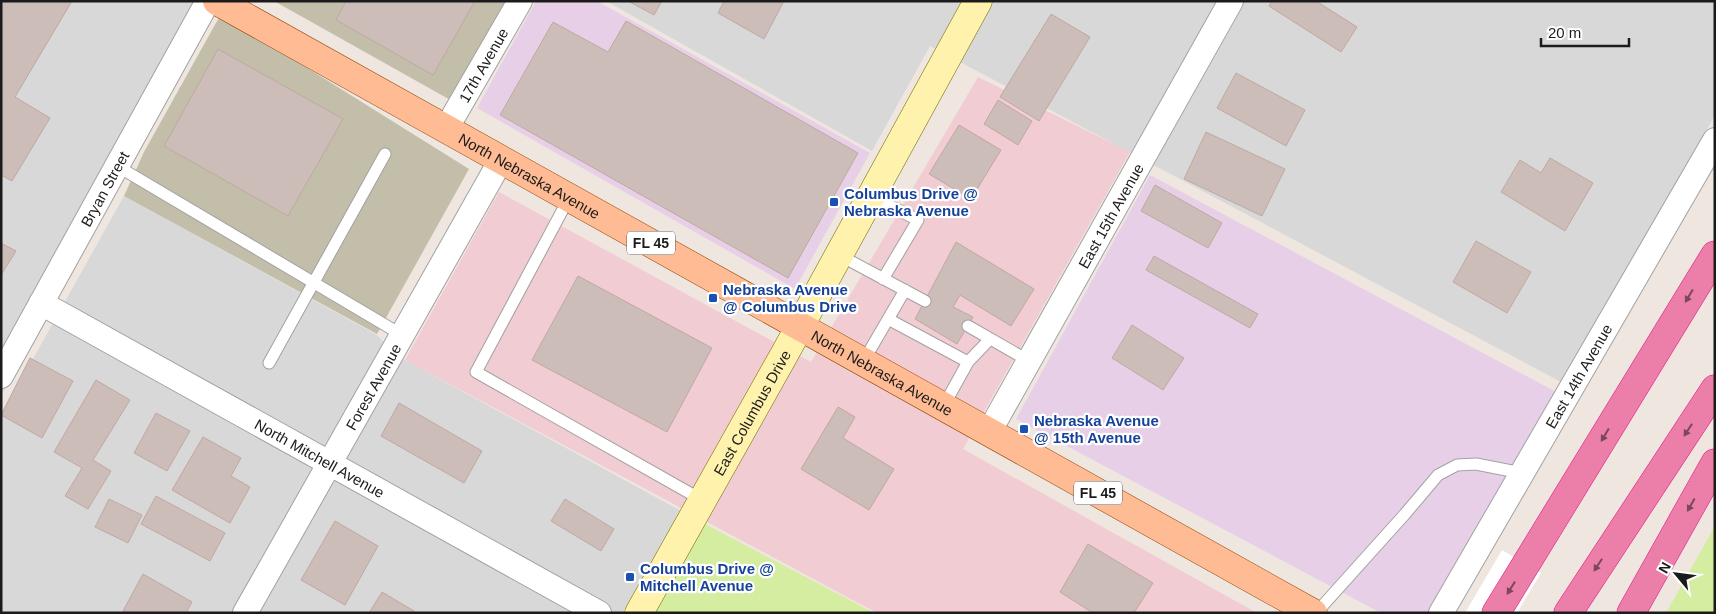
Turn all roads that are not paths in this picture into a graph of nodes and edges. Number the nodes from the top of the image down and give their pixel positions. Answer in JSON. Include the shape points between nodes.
{"nodes":[{"id":1,"x":208,"y":1,"type":"edge"},
{"id":2,"x":217,"y":1,"type":"edge"},
{"id":3,"x":978,"y":1,"type":"edge"},
{"id":4,"x":1231,"y":1,"type":"edge"},
{"id":5,"x":517,"y":2,"type":"edge"},
{"id":6,"x":446,"y":129,"type":"junction"},
{"id":7,"x":1715,"y":140,"type":"edge"},
{"id":8,"x":385,"y":154,"type":"dead end"},
{"id":9,"x":501,"y":160,"type":"junction"},
{"id":10,"x":117,"y":166,"type":"junction"},
{"id":11,"x":871,"y":196,"type":"junction"},
{"id":12,"x":569,"y":198,"type":"junction"},
{"id":13,"x":839,"y":255,"type":"junction"},
{"id":14,"x":1715,"y":255,"type":"edge"},
{"id":15,"x":883,"y":279,"type":"junction"},
{"id":16,"x":312,"y":282,"type":"junction"},
{"id":17,"x":904,"y":290,"type":"junction"},
{"id":18,"x":925,"y":301,"type":"dead end"},
{"id":19,"x":41,"y":303,"type":"junction"},
{"id":20,"x":888,"y":319,"type":"junction"},
{"id":21,"x":968,"y":326,"type":"dead end"},
{"id":22,"x":800,"y":327,"type":"junction"},
{"id":23,"x":402,"y":335,"type":"junction"},
{"id":24,"x":990,"y":339,"type":"junction"},
{"id":25,"x":1029,"y":361,"type":"junction"},
{"id":26,"x":863,"y":362,"type":"junction"},
{"id":27,"x":968,"y":362,"type":"junction"},
{"id":28,"x":269,"y":363,"type":"dead end"},
{"id":29,"x":1,"y":376,"type":"edge"},
{"id":30,"x":1715,"y":389,"type":"edge"},
{"id":31,"x":944,"y":407,"type":"junction"},
{"id":32,"x":989,"y":432,"type":"junction"},
{"id":33,"x":330,"y":463,"type":"junction"},
{"id":34,"x":1715,"y":463,"type":"edge"},
{"id":35,"x":1522,"y":473,"type":"junction"},
{"id":36,"x":702,"y":500,"type":"junction"},
{"id":37,"x":1574,"y":604,"type":"edge"},
{"id":38,"x":245,"y":613,"type":"edge"},
{"id":39,"x":599,"y":613,"type":"edge"},
{"id":40,"x":639,"y":613,"type":"edge"},
{"id":41,"x":1315,"y":613,"type":"edge"},
{"id":42,"x":1441,"y":613,"type":"edge"},
{"id":43,"x":1496,"y":613,"type":"edge"},
{"id":44,"x":1630,"y":613,"type":"edge"}],
"edges":[{"from":1,"to":10,"type":"street","name":"Bryan Street"},
{"from":2,"to":6,"type":"main road","name":"North Nebraska Avenue","number":"FL 45","via":[[245,12]]},
{"from":3,"to":11,"type":"main road","name":"East Columbus Drive"},
{"from":4,"to":25,"type":"street","name":"East 15th Avenue"},
{"from":5,"to":6,"type":"street","name":"17th Avenue"},
{"from":6,"to":9,"type":"main road","name":"North Nebraska Avenue","number":"FL 45"},
{"from":7,"to":35,"type":"street","name":"East 14th Avenue"},
{"from":8,"to":16,"type":"lane"},
{"from":9,"to":12,"type":"main road","name":"North Nebraska Avenue","number":"FL 45"},
{"from":9,"to":23,"type":"street","name":"Forest Avenue"},
{"from":10,"to":16,"type":"lane"},
{"from":10,"to":19,"type":"street","name":"Bryan Street"},
{"from":11,"to":13,"type":"main road","name":"East Columbus Drive"},
{"from":11,"to":15,"type":"lane","via":[[918,220]]},
{"from":12,"to":22,"type":"main road","name":"North Nebraska Avenue","number":"FL 45"},
{"from":12,"to":36,"type":"lane","via":[[476,372]]},
{"from":13,"to":15,"type":"lane"},
{"from":13,"to":22,"type":"main road","name":"East Columbus Drive"},
{"from":14,"to":43,"type":"highway","one_way":true},
{"from":15,"to":17,"type":"lane"},
{"from":16,"to":23,"type":"lane"},
{"from":16,"to":28,"type":"lane"},
{"from":17,"to":18,"type":"lane"},
{"from":17,"to":20,"type":"lane"},
{"from":19,"to":29,"type":"street","name":"Bryan Street"},
{"from":19,"to":33,"type":"street","name":"North Mitchell Avenue"},
{"from":20,"to":26,"type":"lane"},
{"from":20,"to":27,"type":"lane"},
{"from":21,"to":24,"type":"lane"},
{"from":22,"to":26,"type":"main road","name":"North Nebraska Avenue","number":"FL 45"},
{"from":22,"to":36,"type":"main road","name":"East Columbus Drive"},
{"from":23,"to":33,"type":"street","name":"Forest Avenue"},
{"from":24,"to":25,"type":"lane"},
{"from":24,"to":27,"type":"lane"},
{"from":25,"to":32,"type":"street","name":"East 15th Avenue"},
{"from":26,"to":31,"type":"main road","name":"North Nebraska Avenue","number":"FL 45"},
{"from":27,"to":31,"type":"lane"},
{"from":30,"to":37,"type":"highway","one_way":true},
{"from":31,"to":32,"type":"main road","name":"North Nebraska Avenue","number":"FL 45"},
{"from":32,"to":41,"type":"main road","name":"North Nebraska Avenue","number":"FL 45"},
{"from":33,"to":38,"type":"street","name":"Forest Avenue"},
{"from":33,"to":39,"type":"street","name":"North Mitchell Avenue"},
{"from":34,"to":44,"type":"highway","one_way":true},
{"from":35,"to":41,"type":"lane","via":[[1476,464],[1457,465],[1438,475]]},
{"from":35,"to":42,"type":"street","name":"East 14th Avenue"},
{"from":36,"to":40,"type":"main road","name":"East Columbus Drive"}]}
